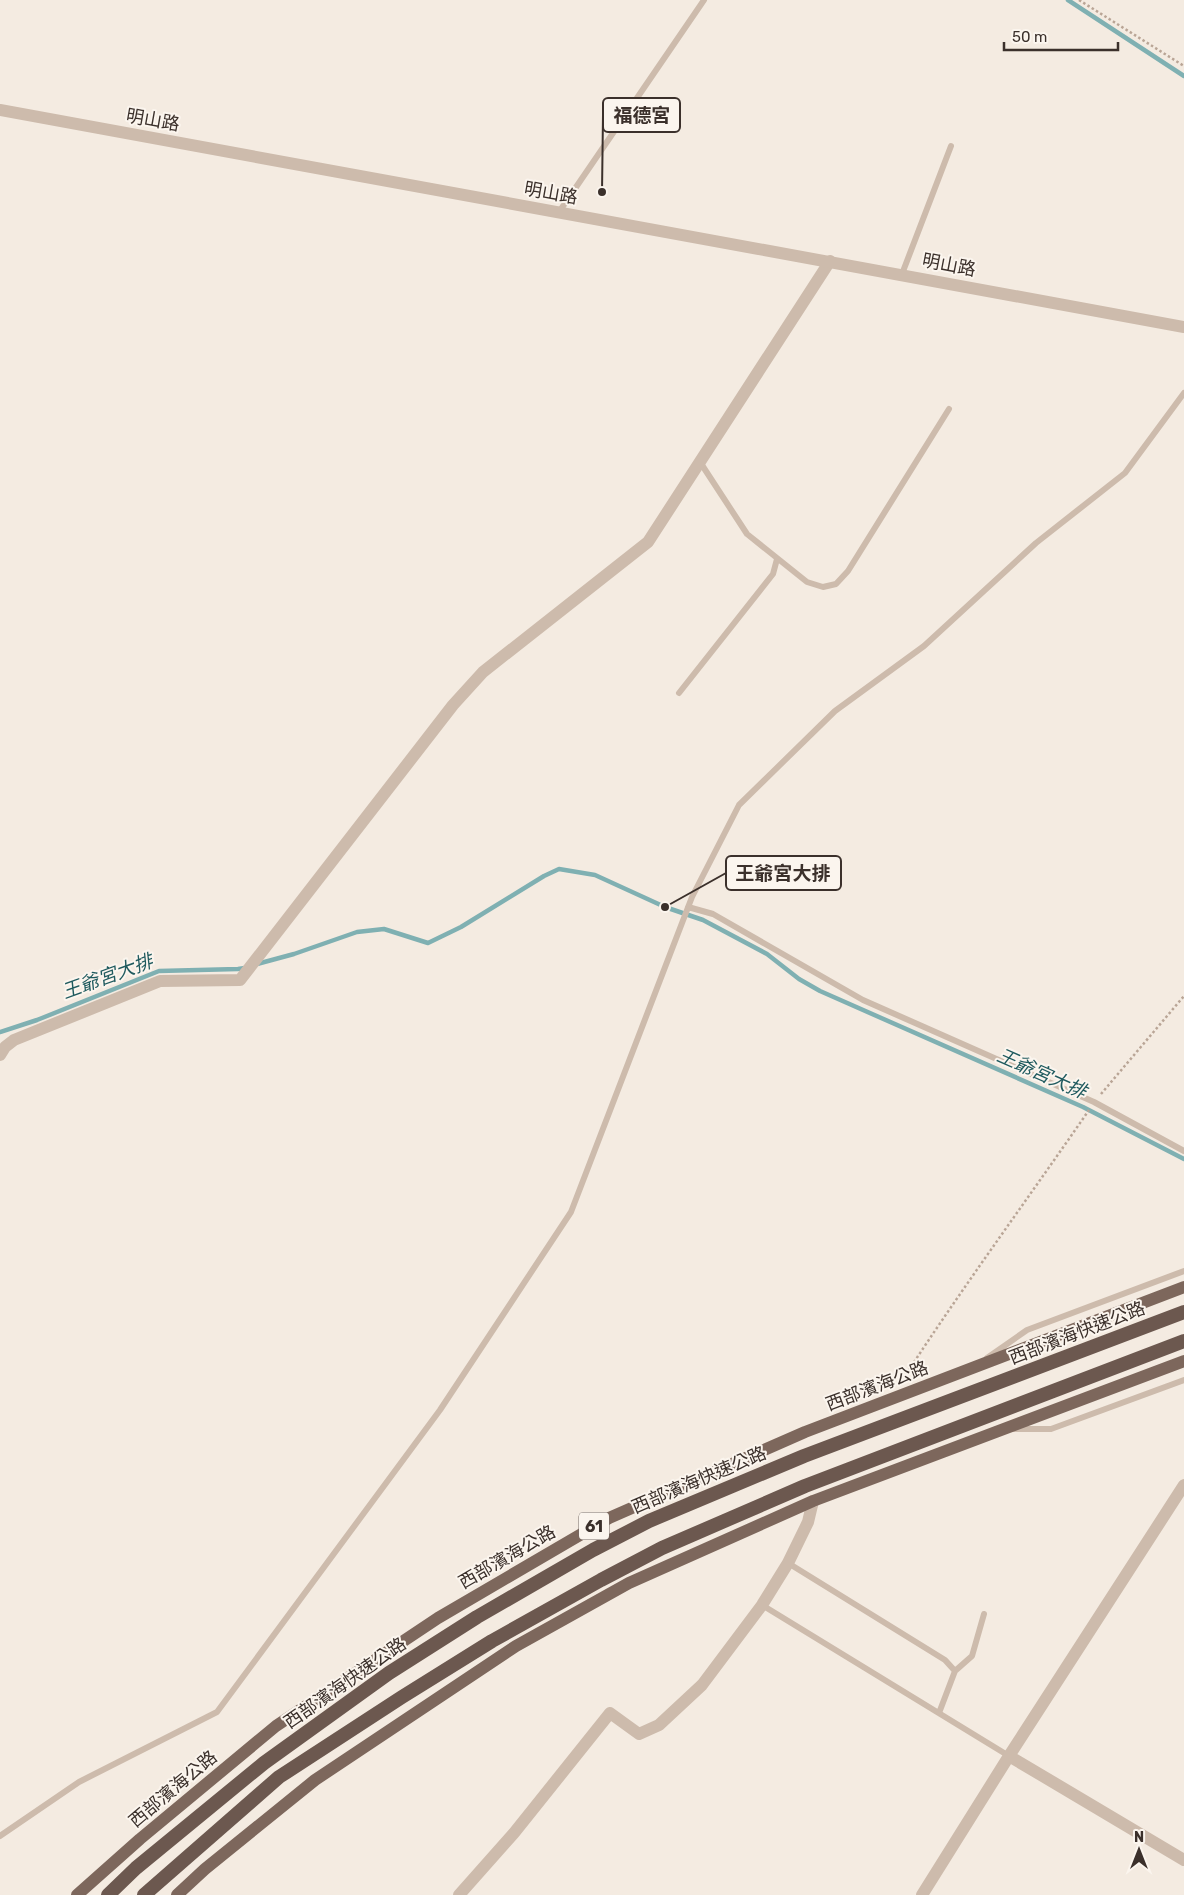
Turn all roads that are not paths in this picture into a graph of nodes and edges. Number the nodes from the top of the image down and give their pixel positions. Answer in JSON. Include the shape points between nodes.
{"nodes":[{"id":1,"x":704,"y":0,"type":"edge"},
{"id":2,"x":0,"y":110,"type":"edge"},
{"id":3,"x":951,"y":146,"type":"dead end"},
{"id":4,"x":559,"y":212,"type":"junction"},
{"id":5,"x":830,"y":261,"type":"junction"},
{"id":6,"x":902,"y":274,"type":"junction"},
{"id":7,"x":1184,"y":327,"type":"edge"},
{"id":8,"x":1184,"y":393,"type":"edge"},
{"id":9,"x":949,"y":408,"type":"dead end"},
{"id":10,"x":700,"y":462,"type":"junction"},
{"id":11,"x":777,"y":559,"type":"junction"},
{"id":12,"x":680,"y":694,"type":"dead end"},
{"id":13,"x":688,"y":908,"type":"junction"},
{"id":14,"x":0,"y":1055,"type":"edge"},
{"id":15,"x":1184,"y":1151,"type":"edge"},
{"id":16,"x":1184,"y":1271,"type":"edge"},
{"id":17,"x":1184,"y":1287,"type":"edge"},
{"id":18,"x":1184,"y":1312,"type":"edge"},
{"id":19,"x":1184,"y":1341,"type":"edge"},
{"id":20,"x":1184,"y":1361,"type":"edge"},
{"id":21,"x":974,"y":1367,"type":"junction"},
{"id":22,"x":1184,"y":1380,"type":"edge"},
{"id":23,"x":1006,"y":1429,"type":"junction"},
{"id":24,"x":1184,"y":1485,"type":"edge"},
{"id":25,"x":813,"y":1501,"type":"junction"},
{"id":26,"x":788,"y":1562,"type":"junction"},
{"id":27,"x":762,"y":1605,"type":"junction"},
{"id":28,"x":984,"y":1614,"type":"dead end"},
{"id":29,"x":955,"y":1671,"type":"junction"},
{"id":30,"x":939,"y":1713,"type":"junction"},
{"id":31,"x":1009,"y":1756,"type":"junction"},
{"id":32,"x":0,"y":1836,"type":"edge"},
{"id":33,"x":1184,"y":1860,"type":"edge"},
{"id":34,"x":76,"y":1895,"type":"edge"},
{"id":35,"x":108,"y":1895,"type":"edge"},
{"id":36,"x":144,"y":1895,"type":"edge"},
{"id":37,"x":177,"y":1895,"type":"edge"},
{"id":38,"x":459,"y":1895,"type":"edge"},
{"id":39,"x":922,"y":1895,"type":"edge"}],
"edges":[{"from":1,"to":4,"type":"lane"},
{"from":2,"to":4,"type":"street","name":"明山路"},
{"from":3,"to":6,"type":"lane"},
{"from":4,"to":5,"type":"street","name":"明山路"},
{"from":5,"to":6,"type":"street","name":"明山路"},
{"from":5,"to":10,"type":"street"},
{"from":6,"to":7,"type":"street","name":"明山路"},
{"from":8,"to":13,"type":"lane","via":[[1125,473],[1036,543],[924,646],[835,711],[739,805]]},
{"from":9,"to":11,"type":"lane","via":[[848,571],[836,584],[823,587],[807,582]]},
{"from":10,"to":11,"type":"lane","via":[[747,534]]},
{"from":10,"to":14,"type":"street","via":[[648,542],[483,672],[453,704],[240,980],[160,981],[14,1040]]},
{"from":11,"to":12,"type":"lane","via":[[773,574]]},
{"from":13,"to":15,"type":"lane","via":[[713,914],[863,1000],[1094,1102]]},
{"from":13,"to":32,"type":"lane","via":[[571,1212],[440,1410],[229,1696],[217,1712],[79,1782]]},
{"from":16,"to":21,"type":"lane","via":[[1027,1330]]},
{"from":17,"to":21,"type":"main road","name":"西部濱海公路","number":"61"},
{"from":18,"to":35,"type":"highway","name":"西部濱海快速公路","number":"61","via":[[804,1456],[649,1521],[593,1550],[477,1617],[389,1673],[264,1763],[136,1868]]},
{"from":19,"to":36,"type":"highway","via":[[805,1486],[662,1548],[600,1580],[492,1641],[279,1777]]},
{"from":20,"to":23,"type":"main road"},
{"from":21,"to":34,"type":"main road","name":"西部濱海公路","number":"61","via":[[805,1432],[609,1518],[438,1618],[276,1726]]},
{"from":22,"to":23,"type":"lane","via":[[1051,1429]]},
{"from":23,"to":25,"type":"main road"},
{"from":24,"to":31,"type":"street"},
{"from":25,"to":26,"type":"street","via":[[808,1522]]},
{"from":25,"to":37,"type":"main road","via":[[629,1583],[516,1646],[314,1780]]},
{"from":26,"to":27,"type":"street"},
{"from":26,"to":29,"type":"lane","via":[[945,1660]]},
{"from":27,"to":30,"type":"lane"},
{"from":27,"to":38,"type":"street","via":[[702,1685],[659,1725],[639,1734],[610,1713],[514,1833]]},
{"from":28,"to":29,"type":"lane","via":[[972,1656]]},
{"from":29,"to":30,"type":"lane"},
{"from":30,"to":31,"type":"lane"},
{"from":31,"to":33,"type":"street"},
{"from":31,"to":39,"type":"street"}]}
